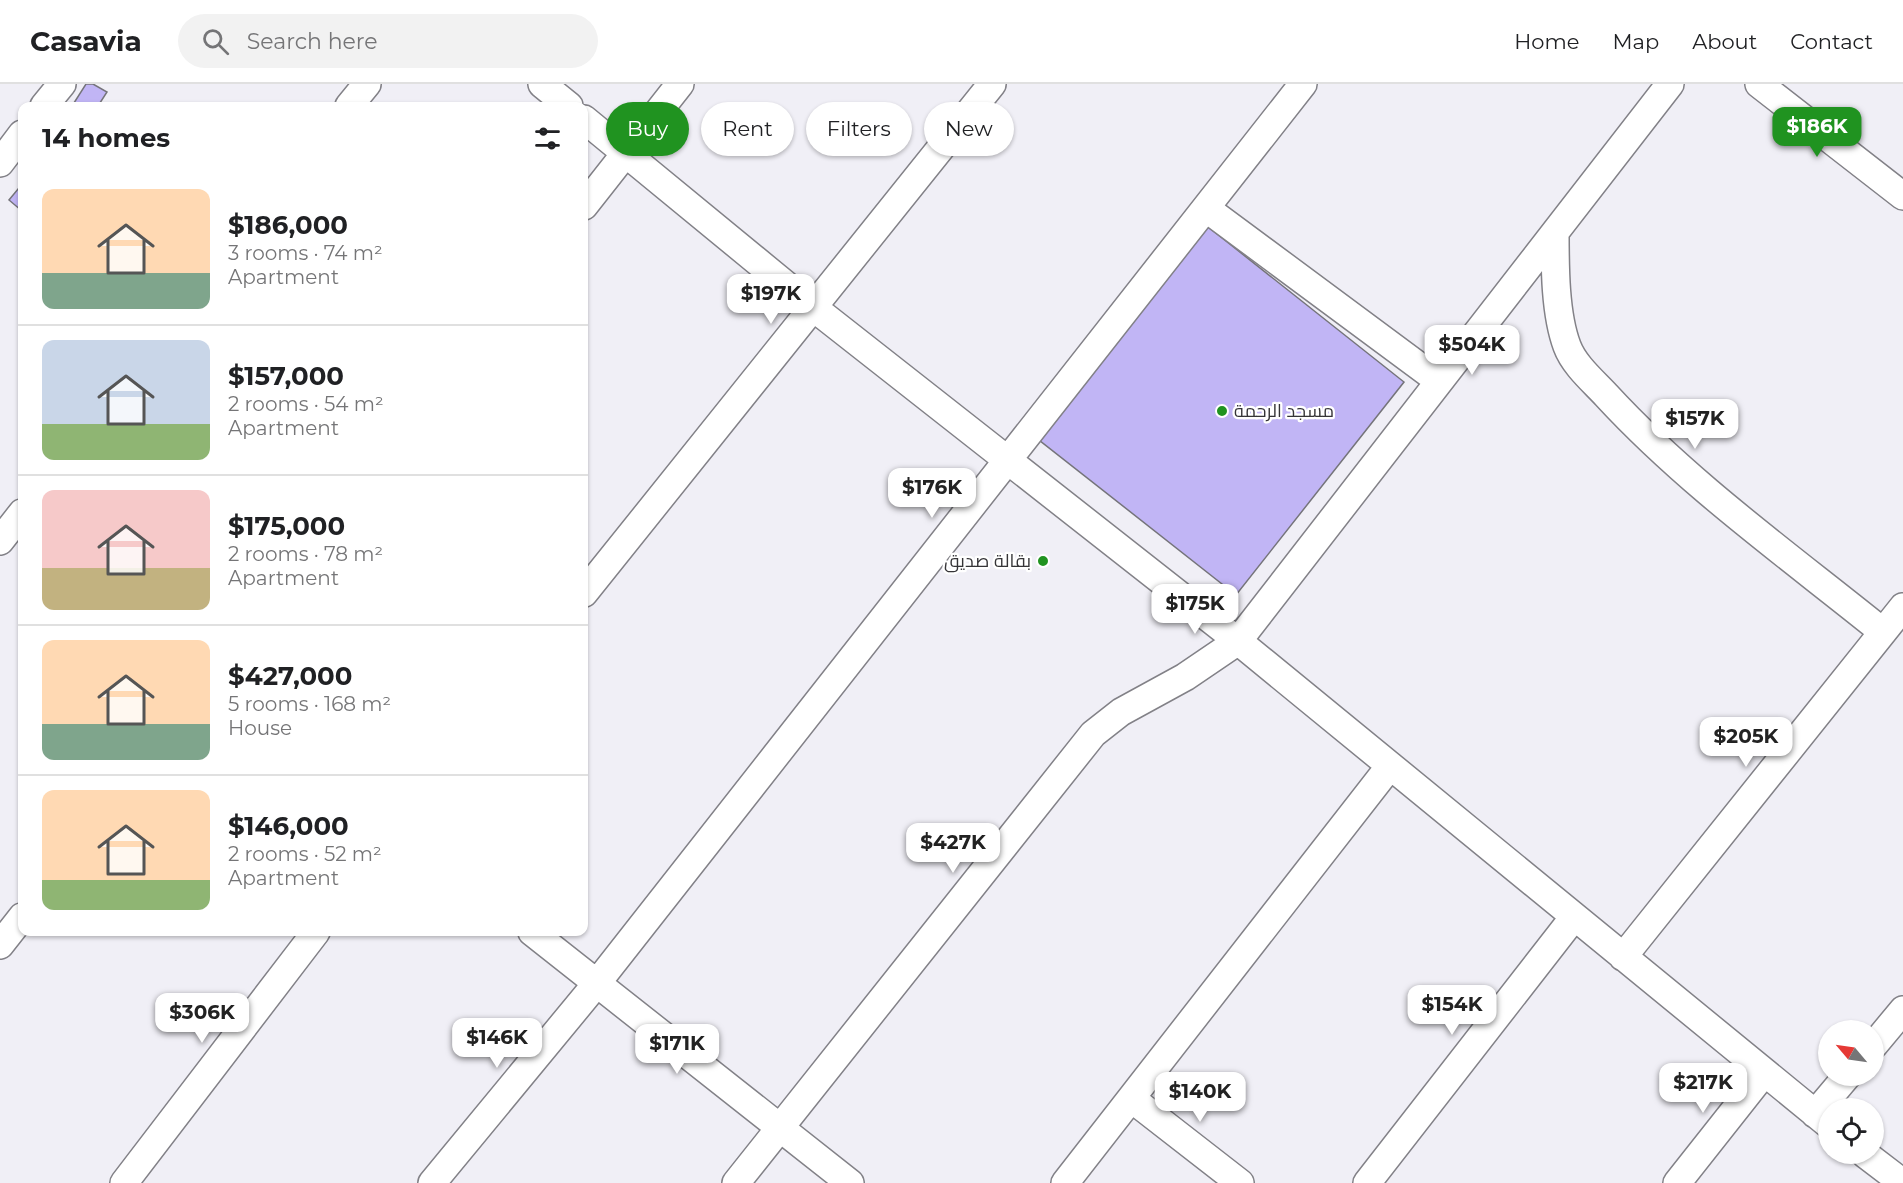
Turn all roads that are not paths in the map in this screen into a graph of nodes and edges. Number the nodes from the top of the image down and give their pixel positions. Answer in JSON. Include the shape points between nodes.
{"nodes":[{"id":1,"x":62,"y":84,"type":"edge"},
{"id":2,"x":368,"y":84,"type":"edge"},
{"id":3,"x":542,"y":84,"type":"edge"},
{"id":4,"x":680,"y":84,"type":"edge"},
{"id":5,"x":992,"y":84,"type":"edge"},
{"id":6,"x":1303,"y":84,"type":"edge"},
{"id":7,"x":1670,"y":84,"type":"edge"},
{"id":8,"x":1759,"y":84,"type":"edge"},
{"id":9,"x":47,"y":102,"type":"edge"},
{"id":10,"x":352,"y":102,"type":"edge"},
{"id":11,"x":564,"y":102,"type":"edge"},
{"id":12,"x":666,"y":102,"type":"edge"},
{"id":13,"x":588,"y":121,"type":"edge"},
{"id":14,"x":606,"y":137,"type":"edge"},
{"id":15,"x":18,"y":139,"type":"edge"},
{"id":16,"x":623,"y":156,"type":"edge"},
{"id":17,"x":629,"y":156,"type":"edge"},
{"id":18,"x":0,"y":163,"type":"edge"},
{"id":19,"x":1903,"y":196,"type":"edge"},
{"id":20,"x":588,"y":201,"type":"edge"},
{"id":21,"x":1207,"y":209,"type":"junction"},
{"id":22,"x":1555,"y":233,"type":"junction"},
{"id":23,"x":814,"y":309,"type":"junction"},
{"id":24,"x":1439,"y":381,"type":"junction"},
{"id":25,"x":1007,"y":460,"type":"junction"},
{"id":26,"x":588,"y":588,"type":"edge"},
{"id":27,"x":1903,"y":607,"type":"edge"},
{"id":28,"x":1883,"y":632,"type":"junction"},
{"id":29,"x":1238,"y":641,"type":"junction"},
{"id":30,"x":1390,"y":766,"type":"junction"},
{"id":31,"x":1574,"y":917,"type":"junction"},
{"id":32,"x":18,"y":922,"type":"edge"},
{"id":33,"x":313,"y":936,"type":"edge"},
{"id":34,"x":537,"y":936,"type":"edge"},
{"id":35,"x":0,"y":945,"type":"edge"},
{"id":36,"x":1623,"y":957,"type":"junction"},
{"id":37,"x":597,"y":983,"type":"junction"},
{"id":38,"x":1903,"y":1010,"type":"edge"},
{"id":39,"x":1884,"y":1032,"type":"edge"},
{"id":40,"x":1764,"y":1072,"type":"junction"},
{"id":41,"x":1132,"y":1099,"type":"junction"},
{"id":42,"x":1818,"y":1116,"type":"edge"},
{"id":43,"x":780,"y":1127,"type":"junction"},
{"id":44,"x":1878,"y":1164,"type":"edge"},
{"id":45,"x":124,"y":1183,"type":"edge"},
{"id":46,"x":432,"y":1183,"type":"edge"},
{"id":47,"x":736,"y":1183,"type":"edge"},
{"id":48,"x":850,"y":1183,"type":"edge"},
{"id":49,"x":1065,"y":1183,"type":"edge"},
{"id":50,"x":1240,"y":1183,"type":"edge"},
{"id":51,"x":1367,"y":1183,"type":"edge"},
{"id":52,"x":1677,"y":1183,"type":"edge"},
{"id":53,"x":1903,"y":1183,"type":"edge"}],
"edges":[{"from":1,"to":9,"type":"street"},
{"from":2,"to":10,"type":"street"},
{"from":3,"to":11,"type":"street"},
{"from":4,"to":12,"type":"street"},
{"from":5,"to":23,"type":"street"},
{"from":6,"to":21,"type":"street"},
{"from":7,"to":22,"type":"street"},
{"from":8,"to":19,"type":"street"},
{"from":13,"to":14,"type":"street"},
{"from":15,"to":18,"type":"street"},
{"from":16,"to":20,"type":"street"},
{"from":17,"to":23,"type":"street"},
{"from":21,"to":24,"type":"street"},
{"from":21,"to":25,"type":"street"},
{"from":22,"to":24,"type":"street"},
{"from":22,"to":28,"type":"street","via":[[1555,275],[1567,347],[1579,365],[1640,432]]},
{"from":23,"to":25,"type":"street"},
{"from":23,"to":26,"type":"street"},
{"from":24,"to":29,"type":"street"},
{"from":25,"to":29,"type":"street"},
{"from":25,"to":37,"type":"street"},
{"from":27,"to":28,"type":"street"},
{"from":28,"to":36,"type":"street"},
{"from":29,"to":30,"type":"street"},
{"from":29,"to":43,"type":"street","via":[[1185,678],[1121,712],[1093,734]]},
{"from":30,"to":31,"type":"street"},
{"from":30,"to":41,"type":"street"},
{"from":31,"to":36,"type":"street"},
{"from":31,"to":51,"type":"street"},
{"from":32,"to":35,"type":"street"},
{"from":33,"to":45,"type":"street"},
{"from":34,"to":37,"type":"street"},
{"from":36,"to":40,"type":"street"},
{"from":37,"to":43,"type":"street"},
{"from":37,"to":46,"type":"street"},
{"from":38,"to":39,"type":"street"},
{"from":40,"to":42,"type":"street"},
{"from":40,"to":52,"type":"street"},
{"from":41,"to":49,"type":"street"},
{"from":41,"to":50,"type":"street"},
{"from":43,"to":47,"type":"street"},
{"from":43,"to":48,"type":"street"},
{"from":44,"to":53,"type":"street"}]}
